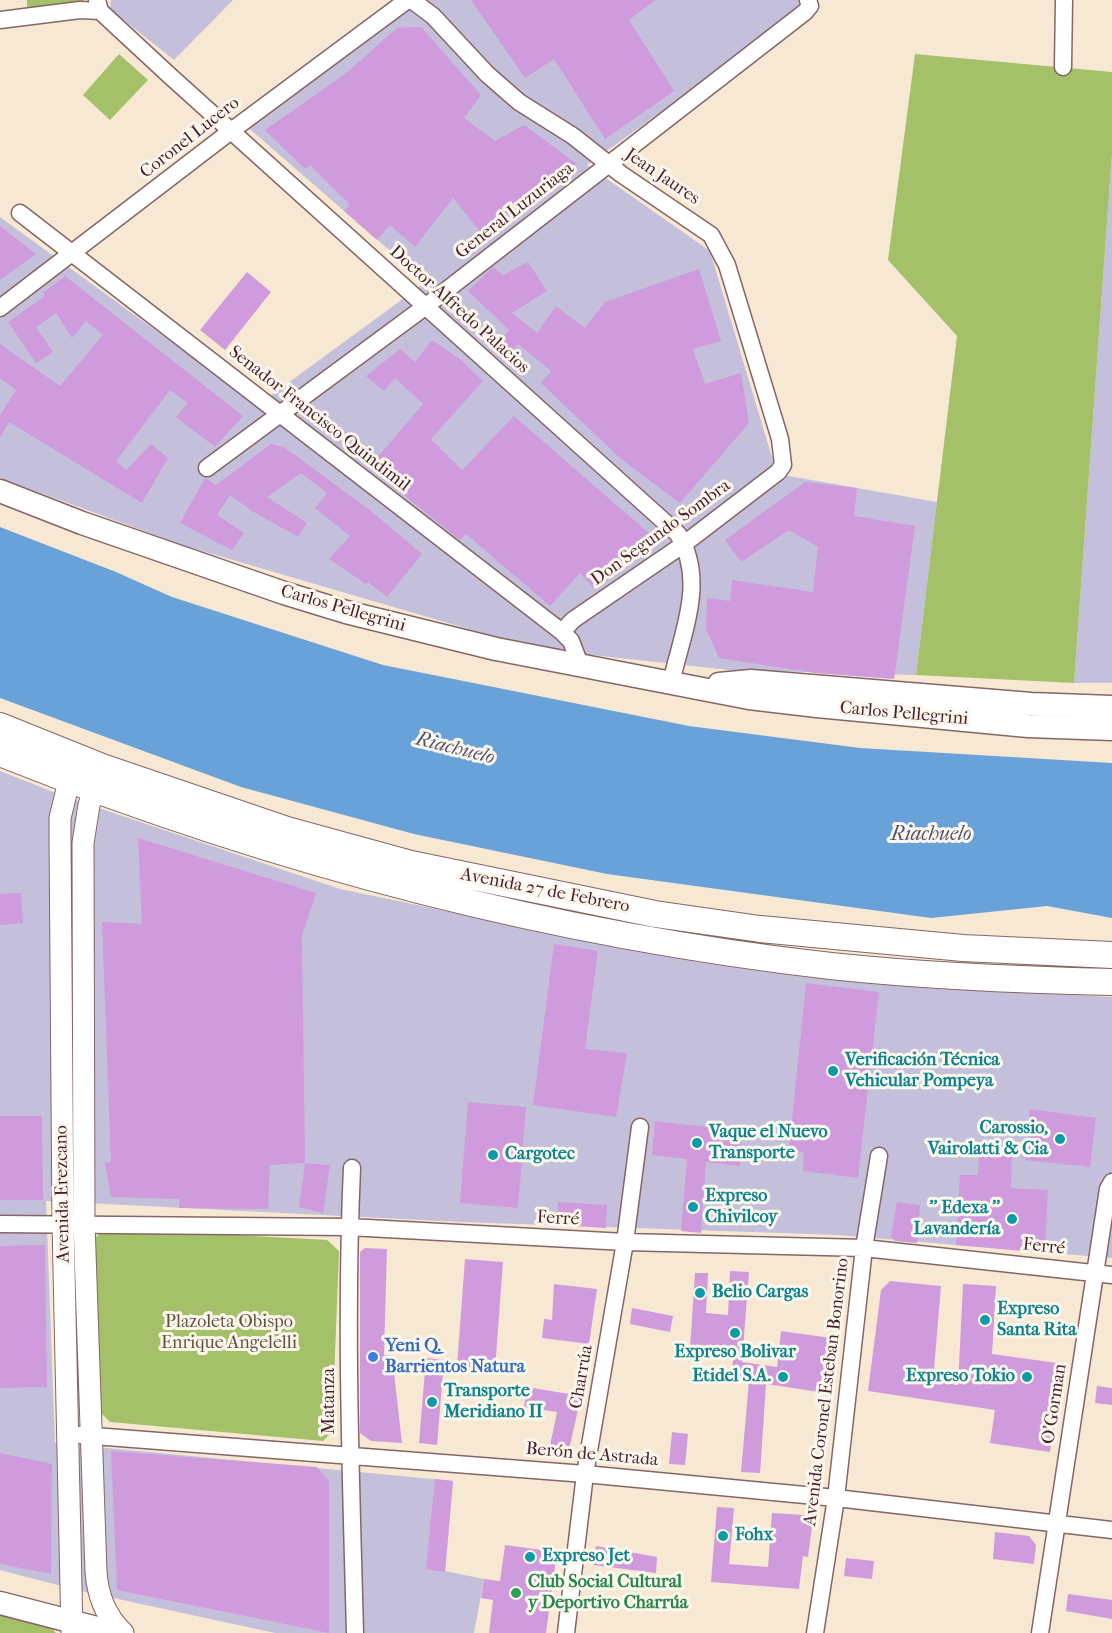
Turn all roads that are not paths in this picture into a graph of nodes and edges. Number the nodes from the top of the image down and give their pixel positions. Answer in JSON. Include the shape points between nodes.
{"nodes":[{"id":1,"x":405,"y":0,"type":"edge"},
{"id":2,"x":808,"y":0,"type":"edge"},
{"id":3,"x":1064,"y":0,"type":"edge"},
{"id":4,"x":98,"y":5,"type":"edge"},
{"id":5,"x":0,"y":20,"type":"edge"},
{"id":6,"x":1063,"y":67,"type":"dead end"},
{"id":7,"x":231,"y":131,"type":"junction"},
{"id":8,"x":608,"y":164,"type":"junction"},
{"id":9,"x":20,"y":213,"type":"dead end"},
{"id":10,"x":72,"y":254,"type":"junction"},
{"id":11,"x":426,"y":306,"type":"junction"},
{"id":12,"x":0,"y":309,"type":"edge"},
{"id":13,"x":282,"y":415,"type":"junction"},
{"id":14,"x":783,"y":465,"type":"joint"},
{"id":15,"x":207,"y":468,"type":"dead end"},
{"id":16,"x":0,"y":491,"type":"edge"},
{"id":17,"x":684,"y":544,"type":"junction"},
{"id":18,"x":562,"y":632,"type":"junction"},
{"id":19,"x":581,"y":667,"type":"junction"},
{"id":20,"x":671,"y":682,"type":"junction"},
{"id":21,"x":698,"y":686,"type":"junction"},
{"id":22,"x":1112,"y":707,"type":"edge"},
{"id":23,"x":0,"y":726,"type":"edge"},
{"id":24,"x":1112,"y":729,"type":"edge"},
{"id":25,"x":0,"y":753,"type":"edge"},
{"id":26,"x":72,"y":769,"type":"junction"},
{"id":27,"x":98,"y":778,"type":"junction"},
{"id":28,"x":1112,"y":955,"type":"edge"},
{"id":29,"x":1112,"y":982,"type":"edge"},
{"id":30,"x":640,"y":1127,"type":"dead end"},
{"id":31,"x":879,"y":1156,"type":"dead end"},
{"id":32,"x":352,"y":1168,"type":"dead end"},
{"id":33,"x":1112,"y":1182,"type":"edge"},
{"id":34,"x":74,"y":1223,"type":"junction"},
{"id":35,"x":0,"y":1224,"type":"edge"},
{"id":36,"x":349,"y":1227,"type":"junction"},
{"id":37,"x":625,"y":1242,"type":"junction"},
{"id":38,"x":864,"y":1248,"type":"junction"},
{"id":39,"x":1104,"y":1274,"type":"edge"},
{"id":40,"x":68,"y":1434,"type":"junction"},
{"id":41,"x":91,"y":1434,"type":"junction"},
{"id":42,"x":350,"y":1456,"type":"junction"},
{"id":43,"x":585,"y":1474,"type":"junction"},
{"id":44,"x":836,"y":1498,"type":"junction"},
{"id":45,"x":1056,"y":1522,"type":"junction"},
{"id":46,"x":1112,"y":1530,"type":"edge"},
{"id":47,"x":0,"y":1603,"type":"edge"},
{"id":48,"x":72,"y":1628,"type":"edge"},
{"id":49,"x":116,"y":1633,"type":"edge"},
{"id":50,"x":123,"y":1633,"type":"edge"},
{"id":51,"x":355,"y":1633,"type":"edge"},
{"id":52,"x":566,"y":1633,"type":"edge"},
{"id":53,"x":815,"y":1633,"type":"edge"},
{"id":54,"x":1040,"y":1633,"type":"edge"}],
"edges":[{"from":1,"to":7,"type":"street","name":"Coronel Lucero"},
{"from":1,"to":8,"type":"street","name":"Jean Jaures","via":[[413,1],[433,16],[504,90]]},
{"from":2,"to":8,"type":"street","name":"General Luzuriaga","via":[[810,6],[805,12]]},
{"from":3,"to":6,"type":"street"},
{"from":4,"to":5,"type":"street","name":"Doctor Alfredo Palacios"},
{"from":4,"to":7,"type":"street","name":"Doctor Alfredo Palacios"},
{"from":7,"to":10,"type":"street","name":"Coronel Lucero"},
{"from":7,"to":11,"type":"street","name":"Doctor Alfredo Palacios"},
{"from":8,"to":11,"type":"street","name":"General Luzuriaga"},
{"from":8,"to":14,"type":"street","name":"Jean Jaures","via":[[698,224],[721,250],[780,439]]},
{"from":9,"to":10,"type":"street","name":"Senador Francisco Quindimil"},
{"from":10,"to":12,"type":"street","name":"Coronel Lucero"},
{"from":10,"to":13,"type":"street","name":"Senador Francisco Quindimil"},
{"from":11,"to":13,"type":"street","name":"General Luzuriaga"},
{"from":11,"to":17,"type":"street","name":"Doctor Alfredo Palacios","via":[[666,522]]},
{"from":13,"to":15,"type":"street","name":"General Luzuriaga"},
{"from":13,"to":18,"type":"street","name":"Senador Francisco Quindimil"},
{"from":14,"to":17,"type":"street","name":"Don Segundo Sombra"},
{"from":16,"to":19,"type":"main road","name":"Carlos Pellegrini","via":[[304,599],[409,628]]},
{"from":17,"to":18,"type":"street","name":"Don Segundo Sombra","via":[[573,620]]},
{"from":17,"to":20,"type":"street","name":"Doctor Alfredo Palacios","via":[[693,582]]},
{"from":18,"to":19,"type":"street","name":"Senador Francisco Quindimil","via":[[571,641]]},
{"from":19,"to":20,"type":"main road","name":"Carlos Pellegrini"},
{"from":20,"to":21,"type":"main road","name":"Carlos Pellegrini"},
{"from":21,"to":22,"type":"main road","name":"Carlos Pellegrini","via":[[751,681]]},
{"from":21,"to":24,"type":"main road","name":"Carlos Pellegrini","via":[[749,698],[817,706],[1028,726]]},
{"from":23,"to":26,"type":"main road","name":"Avenida 27 de Febrero"},
{"from":25,"to":26,"type":"main road","name":"Avenida 27 de Febrero"},
{"from":26,"to":27,"type":"main road","name":"Avenida 27 de Febrero"},
{"from":26,"to":34,"type":"street","name":"Avenida Erezcano","via":[[60,818],[60,837]]},
{"from":27,"to":28,"type":"main road","name":"Avenida 27 de Febrero","via":[[411,864],[655,914],[858,940]]},
{"from":27,"to":29,"type":"main road","name":"Avenida 27 de Febrero","via":[[221,835],[382,881],[661,942],[830,966]]},
{"from":27,"to":34,"type":"street","name":"Avenida Erezcano","via":[[83,843]]},
{"from":30,"to":37,"type":"street","name":"Charrúa"},
{"from":31,"to":38,"type":"street","name":"Avenida Coronel Esteban Bonorino"},
{"from":32,"to":36,"type":"street","name":"Matanza"},
{"from":33,"to":39,"type":"street","name":"O'Gorman","via":[[1108,1189]]},
{"from":34,"to":35,"type":"street","name":"Ferré"},
{"from":34,"to":36,"type":"street","name":"Ferré"},
{"from":34,"to":40,"type":"street","name":"Avenida Erezcano"},
{"from":34,"to":41,"type":"street","name":"Avenida Erezcano"},
{"from":36,"to":37,"type":"street","name":"Ferré"},
{"from":36,"to":42,"type":"street","name":"Matanza"},
{"from":37,"to":38,"type":"street","name":"Ferré"},
{"from":37,"to":43,"type":"street","name":"Charrúa"},
{"from":38,"to":39,"type":"street","name":"Ferré"},
{"from":38,"to":44,"type":"street","name":"Avenida Coronel Esteban Bonorino"},
{"from":39,"to":45,"type":"street","name":"O'Gorman"},
{"from":40,"to":41,"type":"street","name":"Berón de Astrada"},
{"from":40,"to":48,"type":"street","name":"Avenida Erezcano"},
{"from":41,"to":42,"type":"street","name":"Berón de Astrada"},
{"from":41,"to":50,"type":"street","name":"Avenida Erezcano","via":[[97,1586],[105,1611]]},
{"from":42,"to":43,"type":"street","name":"Berón de Astrada"},
{"from":42,"to":51,"type":"street","name":"Matanza"},
{"from":43,"to":44,"type":"street","name":"Berón de Astrada"},
{"from":43,"to":52,"type":"street","name":"Charrúa"},
{"from":44,"to":45,"type":"street","name":"Berón de Astrada"},
{"from":44,"to":53,"type":"street","name":"Avenida Coronel Esteban Bonorino"},
{"from":45,"to":46,"type":"street","name":"Berón de Astrada"},
{"from":45,"to":54,"type":"street","name":"O'Gorman"},
{"from":47,"to":48,"type":"main road"},
{"from":48,"to":49,"type":"main road"}]}
